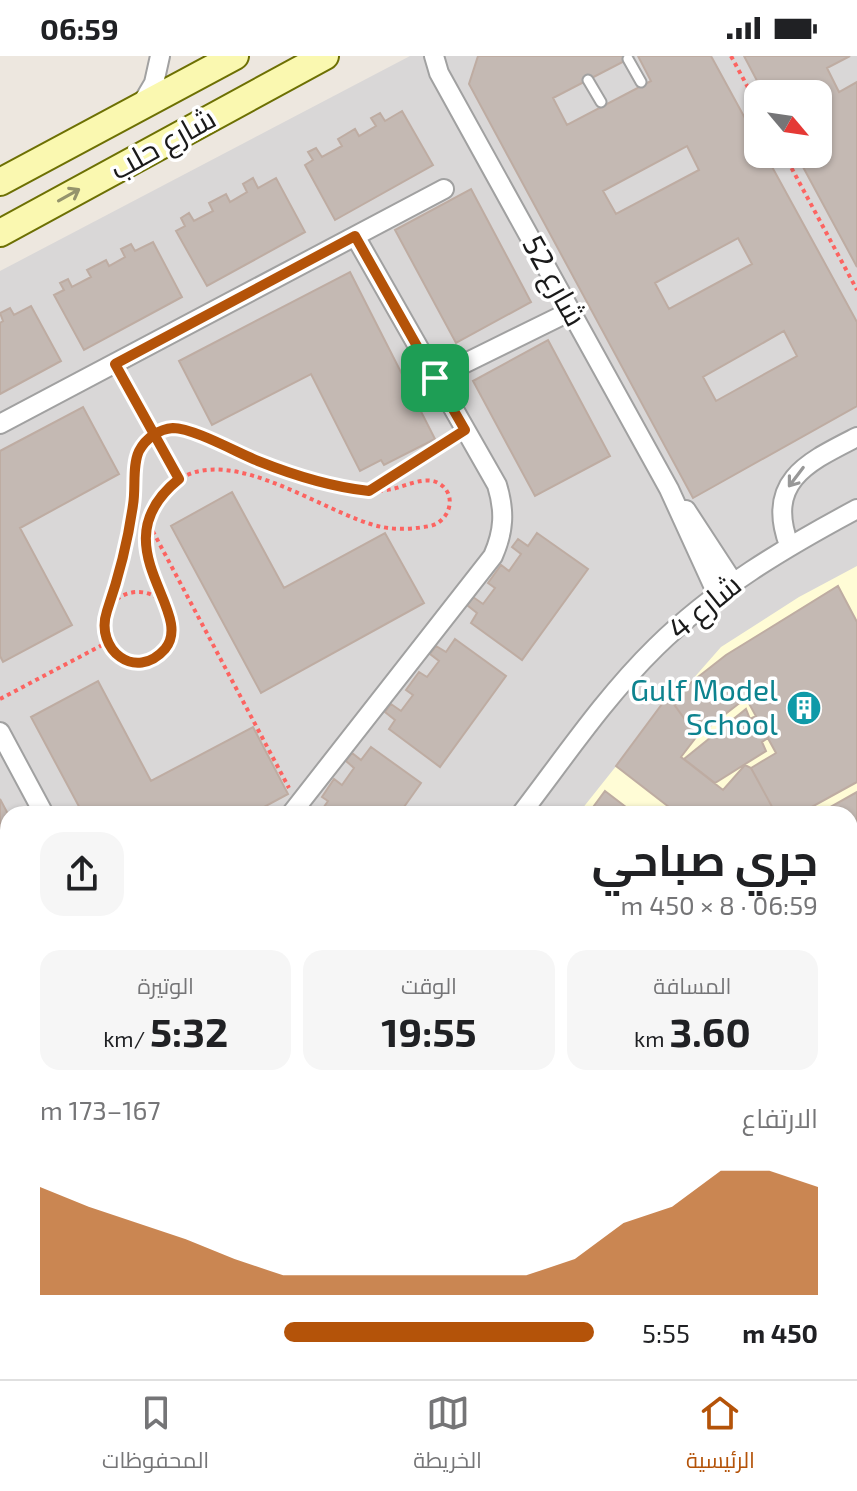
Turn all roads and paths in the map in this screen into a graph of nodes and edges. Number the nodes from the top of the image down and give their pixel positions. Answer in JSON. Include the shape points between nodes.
{"nodes":[{"id":1,"x":160,"y":56,"type":"edge"},
{"id":2,"x":235,"y":56,"type":"edge"},
{"id":3,"x":325,"y":56,"type":"edge"},
{"id":4,"x":421,"y":56,"type":"edge"},
{"id":5,"x":731,"y":56,"type":"edge"},
{"id":6,"x":628,"y":59,"type":"dead end"},
{"id":7,"x":437,"y":65,"type":"edge"},
{"id":8,"x":588,"y":80,"type":"dead end"},
{"id":9,"x":744,"y":80,"type":"edge"},
{"id":10,"x":641,"y":82,"type":"dead end"},
{"id":11,"x":601,"y":102,"type":"dead end"},
{"id":12,"x":141,"y":106,"type":"junction"},
{"id":13,"x":792,"y":168,"type":"edge"},
{"id":14,"x":0,"y":182,"type":"edge"},
{"id":15,"x":444,"y":189,"type":"dead end"},
{"id":16,"x":0,"y":233,"type":"edge"},
{"id":17,"x":355,"y":236,"type":"junction"},
{"id":18,"x":857,"y":290,"type":"edge"},
{"id":19,"x":571,"y":311,"type":"junction"},
{"id":20,"x":115,"y":364,"type":"junction"},
{"id":21,"x":435,"y":378,"type":"junction"},
{"id":22,"x":0,"y":424,"type":"edge"},
{"id":23,"x":465,"y":430,"type":"junction"},
{"id":24,"x":154,"y":434,"type":"junction"},
{"id":25,"x":857,"y":437,"type":"edge"},
{"id":26,"x":179,"y":479,"type":"junction"},
{"id":27,"x":369,"y":491,"type":"junction"},
{"id":28,"x":857,"y":509,"type":"edge"},
{"id":29,"x":148,"y":523,"type":"junction"},
{"id":30,"x":789,"y":545,"type":"junction"},
{"id":31,"x":725,"y":588,"type":"junction"},
{"id":32,"x":163,"y":603,"type":"junction"},
{"id":33,"x":107,"y":612,"type":"junction"},
{"id":34,"x":106,"y":643,"type":"junction"},
{"id":35,"x":0,"y":699,"type":"edge"},
{"id":36,"x":0,"y":732,"type":"edge"},
{"id":37,"x":40,"y":806,"type":"edge"},
{"id":38,"x":292,"y":806,"type":"edge"},
{"id":39,"x":296,"y":806,"type":"edge"},
{"id":40,"x":527,"y":806,"type":"edge"}],
"edges":[{"from":1,"to":12,"type":"street"},
{"from":2,"to":12,"type":"street","name":"شارع حلب"},
{"from":16,"to":3,"type":"street","name":"شارع حلب","one_way":true},
{"from":4,"to":7,"type":"street","name":"شارع 52"},
{"from":5,"to":9,"type":"path"},
{"from":6,"to":10,"type":"lane"},
{"from":7,"to":19,"type":"street","name":"شارع 52"},
{"from":8,"to":11,"type":"lane"},
{"from":12,"to":14,"type":"street","name":"شارع حلب"},
{"from":13,"to":18,"type":"path"},
{"from":15,"to":17,"type":"street"},
{"from":17,"to":20,"type":"street"},
{"from":17,"to":21,"type":"street"},
{"from":19,"to":21,"type":"street"},
{"from":19,"to":31,"type":"street","name":"شارع 52"},
{"from":20,"to":22,"type":"street"},
{"from":20,"to":24,"type":"path"},
{"from":21,"to":23,"type":"street"},
{"from":23,"to":27,"type":"path"},
{"from":23,"to":39,"type":"street","via":[[497,485],[501,539]]},
{"from":24,"to":26,"type":"path"},
{"from":24,"to":27,"type":"path","via":[[184,429],[287,471]]},
{"from":24,"to":33,"type":"path","via":[[136,462],[128,532]]},
{"from":25,"to":30,"type":"street","one_way":true,"via":[[795,475],[781,509]]},
{"from":26,"to":27,"type":"path","via":[[215,470],[249,474],[365,522],[396,529],[437,524],[449,509],[446,490],[429,480]]},
{"from":26,"to":29,"type":"path","via":[[160,498]]},
{"from":28,"to":30,"type":"street","name":"شارع 4"},
{"from":29,"to":32,"type":"path","via":[[147,560]]},
{"from":29,"to":38,"type":"path"},
{"from":30,"to":31,"type":"street","name":"شارع 4"},
{"from":31,"to":40,"type":"street","name":"شارع 4","via":[[629,675]]},
{"from":32,"to":33,"type":"path","via":[[133,593]]},
{"from":32,"to":34,"type":"path","via":[[172,633],[162,652],[132,662],[121,659]]},
{"from":33,"to":34,"type":"path"},
{"from":34,"to":35,"type":"path"},
{"from":36,"to":37,"type":"street"}]}
